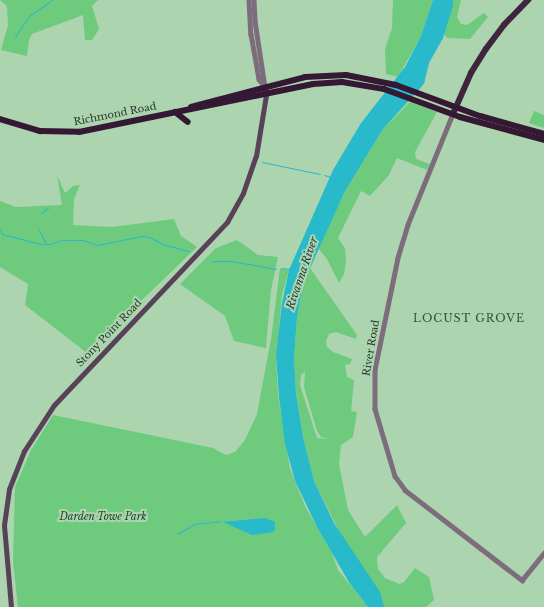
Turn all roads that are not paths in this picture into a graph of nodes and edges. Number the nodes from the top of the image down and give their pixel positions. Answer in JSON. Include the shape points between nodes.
{"nodes":[{"id":1,"x":249,"y":0,"type":"edge"},
{"id":2,"x":254,"y":0,"type":"edge"},
{"id":3,"x":528,"y":0,"type":"edge"},
{"id":4,"x":265,"y":87,"type":"junction"},
{"id":5,"x":266,"y":95,"type":"junction"},
{"id":6,"x":456,"y":107,"type":"junction"},
{"id":7,"x":189,"y":109,"type":"junction"},
{"id":8,"x":175,"y":112,"type":"junction"},
{"id":9,"x":453,"y":114,"type":"junction"},
{"id":10,"x":0,"y":119,"type":"edge"},
{"id":11,"x":544,"y":134,"type":"edge"},
{"id":12,"x":544,"y":140,"type":"edge"},
{"id":13,"x":544,"y":553,"type":"edge"},
{"id":14,"x":11,"y":607,"type":"edge"}],
"edges":[{"from":1,"to":4,"type":"street","via":[[251,37],[259,79]]},
{"from":2,"to":4,"type":"street"},
{"from":3,"to":6,"type":"main road","via":[[486,49]]},
{"from":4,"to":5,"type":"main road","name":"Stony Point Road"},
{"from":4,"to":6,"type":"highway","name":"Richmond Road","via":[[319,75],[356,76],[388,82]]},
{"from":4,"to":7,"type":"highway","name":"Richmond Road","via":[[204,102]]},
{"from":5,"to":7,"type":"highway","name":"Richmond Road"},
{"from":5,"to":9,"type":"highway","name":"Richmond Road","via":[[330,82],[355,83],[384,89]]},
{"from":5,"to":14,"type":"main road","name":"Stony Point Road","via":[[253,167],[227,222],[54,405],[24,451],[9,489],[4,525]]},
{"from":6,"to":9,"type":"main road"},
{"from":6,"to":11,"type":"highway","name":"Richmond Road"},
{"from":7,"to":8,"type":"highway","name":"Richmond Road"},
{"from":7,"to":8,"type":"highway","via":[[188,122]]},
{"from":8,"to":10,"type":"highway","name":"Richmond Road","via":[[73,132],[31,129]]},
{"from":9,"to":12,"type":"highway","name":"Richmond Road"},
{"from":9,"to":13,"type":"street","name":"River Road","via":[[400,248],[375,370],[374,404],[395,476],[401,485],[522,580]]}]}
